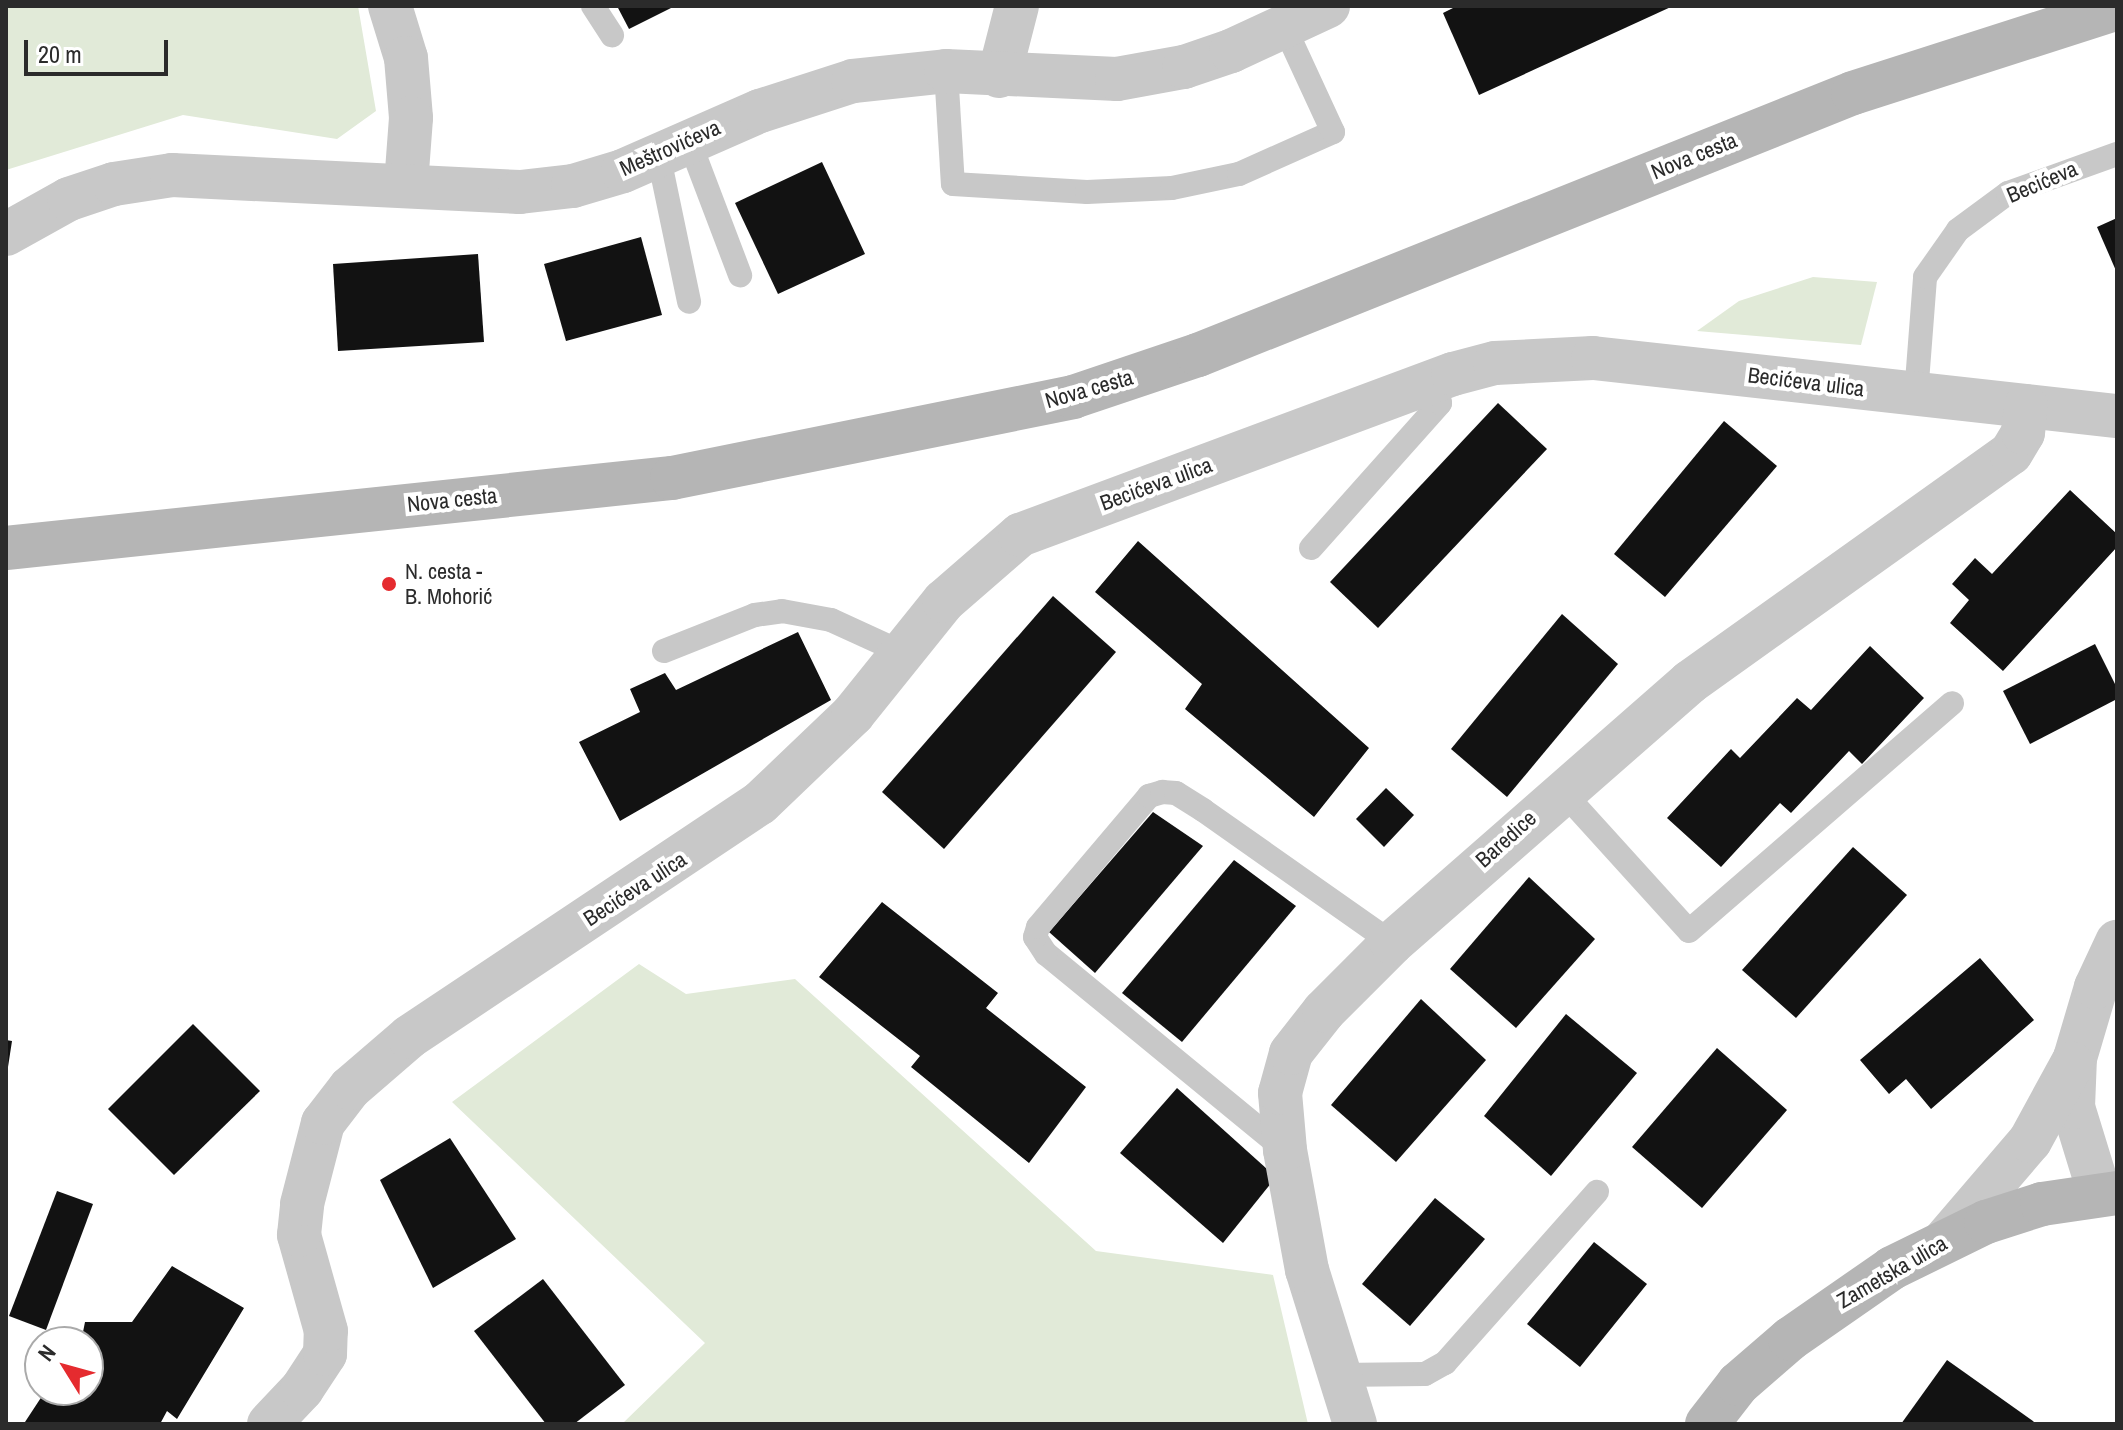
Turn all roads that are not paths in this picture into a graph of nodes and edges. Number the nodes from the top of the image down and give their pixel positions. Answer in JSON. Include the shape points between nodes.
{"nodes":[{"id":1,"x":390,"y":6,"type":"edge"},
{"id":2,"x":593,"y":6,"type":"edge"},
{"id":3,"x":1017,"y":6,"type":"edge"},
{"id":4,"x":1328,"y":6,"type":"edge"},
{"id":5,"x":2117,"y":8,"type":"edge"},
{"id":6,"x":1285,"y":28,"type":"junction"},
{"id":7,"x":612,"y":35,"type":"dead end"},
{"id":8,"x":946,"y":71,"type":"junction"},
{"id":9,"x":999,"y":76,"type":"junction"},
{"id":10,"x":673,"y":146,"type":"junction"},
{"id":11,"x":2117,"y":154,"type":"edge"},
{"id":12,"x":406,"y":184,"type":"junction"},
{"id":13,"x":6,"y":234,"type":"edge"},
{"id":14,"x":740,"y":275,"type":"dead end"},
{"id":15,"x":689,"y":302,"type":"dead end"},
{"id":16,"x":1436,"y":380,"type":"junction"},
{"id":17,"x":1916,"y":395,"type":"junction"},
{"id":18,"x":2026,"y":406,"type":"junction"},
{"id":19,"x":2117,"y":416,"type":"edge"},
{"id":20,"x":10,"y":542,"type":"edge"},
{"id":21,"x":1311,"y":548,"type":"dead end"},
{"id":22,"x":664,"y":651,"type":"dead end"},
{"id":23,"x":903,"y":653,"type":"junction"},
{"id":24,"x":1952,"y":703,"type":"dead end"},
{"id":25,"x":1561,"y":790,"type":"junction"},
{"id":26,"x":2117,"y":942,"type":"edge"},
{"id":27,"x":1392,"y":943,"type":"junction"},
{"id":28,"x":2075,"y":1058,"type":"junction"},
{"id":29,"x":1285,"y":1150,"type":"junction"},
{"id":30,"x":2111,"y":1188,"type":"edge"},
{"id":31,"x":1597,"y":1192,"type":"dead end"},
{"id":32,"x":1945,"y":1240,"type":"junction"},
{"id":33,"x":1337,"y":1375,"type":"junction"},
{"id":34,"x":269,"y":1424,"type":"edge"},
{"id":35,"x":1355,"y":1424,"type":"edge"},
{"id":36,"x":1707,"y":1424,"type":"edge"}],
"edges":[{"from":1,"to":12,"type":"street","via":[[406,58],[411,118]]},
{"from":2,"to":7,"type":"lane"},
{"from":3,"to":9,"type":"street"},
{"from":4,"to":6,"type":"street","name":"Meštrovićeva"},
{"from":5,"to":20,"type":"street","name":"Nova cesta","via":[[1853,93],[1198,355],[1073,397],[672,478]]},
{"from":6,"to":8,"type":"lane","via":[[1333,132],[1239,174],[1172,188],[1087,192],[953,184]]},
{"from":6,"to":9,"type":"street","name":"Meštrovićeva","via":[[1184,67],[1117,79]]},
{"from":8,"to":9,"type":"street","name":"Meštrovićeva"},
{"from":8,"to":10,"type":"street","name":"Meštrovićeva","via":[[853,81]]},
{"from":10,"to":12,"type":"street","name":"Meštrovićeva","via":[[623,171],[573,186],[520,192]]},
{"from":10,"to":14,"type":"lane"},
{"from":10,"to":15,"type":"lane"},
{"from":11,"to":17,"type":"lane","name":"Becićeva","via":[[2008,193],[1958,230],[1925,277]]},
{"from":12,"to":13,"type":"street","name":"Meštrovićeva","via":[[172,175],[114,184],[69,199]]},
{"from":16,"to":17,"type":"street","name":"Becićeva ulica","via":[[1495,363],[1593,358]]},
{"from":16,"to":21,"type":"lane","via":[[1440,403]]},
{"from":16,"to":23,"type":"street","name":"Becićeva ulica","via":[[1020,535],[944,601]]},
{"from":17,"to":18,"type":"street","name":"Becićeva ulica"},
{"from":18,"to":19,"type":"street","name":"Becićeva ulica"},
{"from":18,"to":25,"type":"street","name":"Baredice","via":[[2023,433],[2011,453],[1690,682]]},
{"from":22,"to":23,"type":"lane","via":[[755,615],[782,611],[831,620]]},
{"from":23,"to":34,"type":"street","name":"Becićeva ulica","via":[[853,714],[760,803],[376,1063],[323,1123],[310,1162],[299,1235],[326,1331],[325,1354]]},
{"from":24,"to":25,"type":"lane","via":[[1689,931]]},
{"from":25,"to":27,"type":"street","name":"Baredice"},
{"from":26,"to":28,"type":"street","via":[[2096,987]]},
{"from":27,"to":29,"type":"street","name":"Baredice","via":[[1324,1011],[1291,1053],[1280,1093]]},
{"from":27,"to":29,"type":"lane","via":[[1203,810],[1176,793],[1162,792],[1149,796],[1038,927],[1035,937],[1046,954]]},
{"from":28,"to":30,"type":"street","via":[[2073,1107]]},
{"from":28,"to":32,"type":"street","via":[[2030,1141]]},
{"from":29,"to":33,"type":"street","name":"Baredice","via":[[1307,1270]]},
{"from":30,"to":32,"type":"street","name":"Zametska ulica","via":[[2042,1204]]},
{"from":31,"to":33,"type":"lane","via":[[1445,1363],[1425,1374]]},
{"from":32,"to":36,"type":"street","name":"Zametska ulica","via":[[1869,1282],[1790,1339],[1738,1384]]},
{"from":33,"to":35,"type":"street","name":"Baredice"}]}
